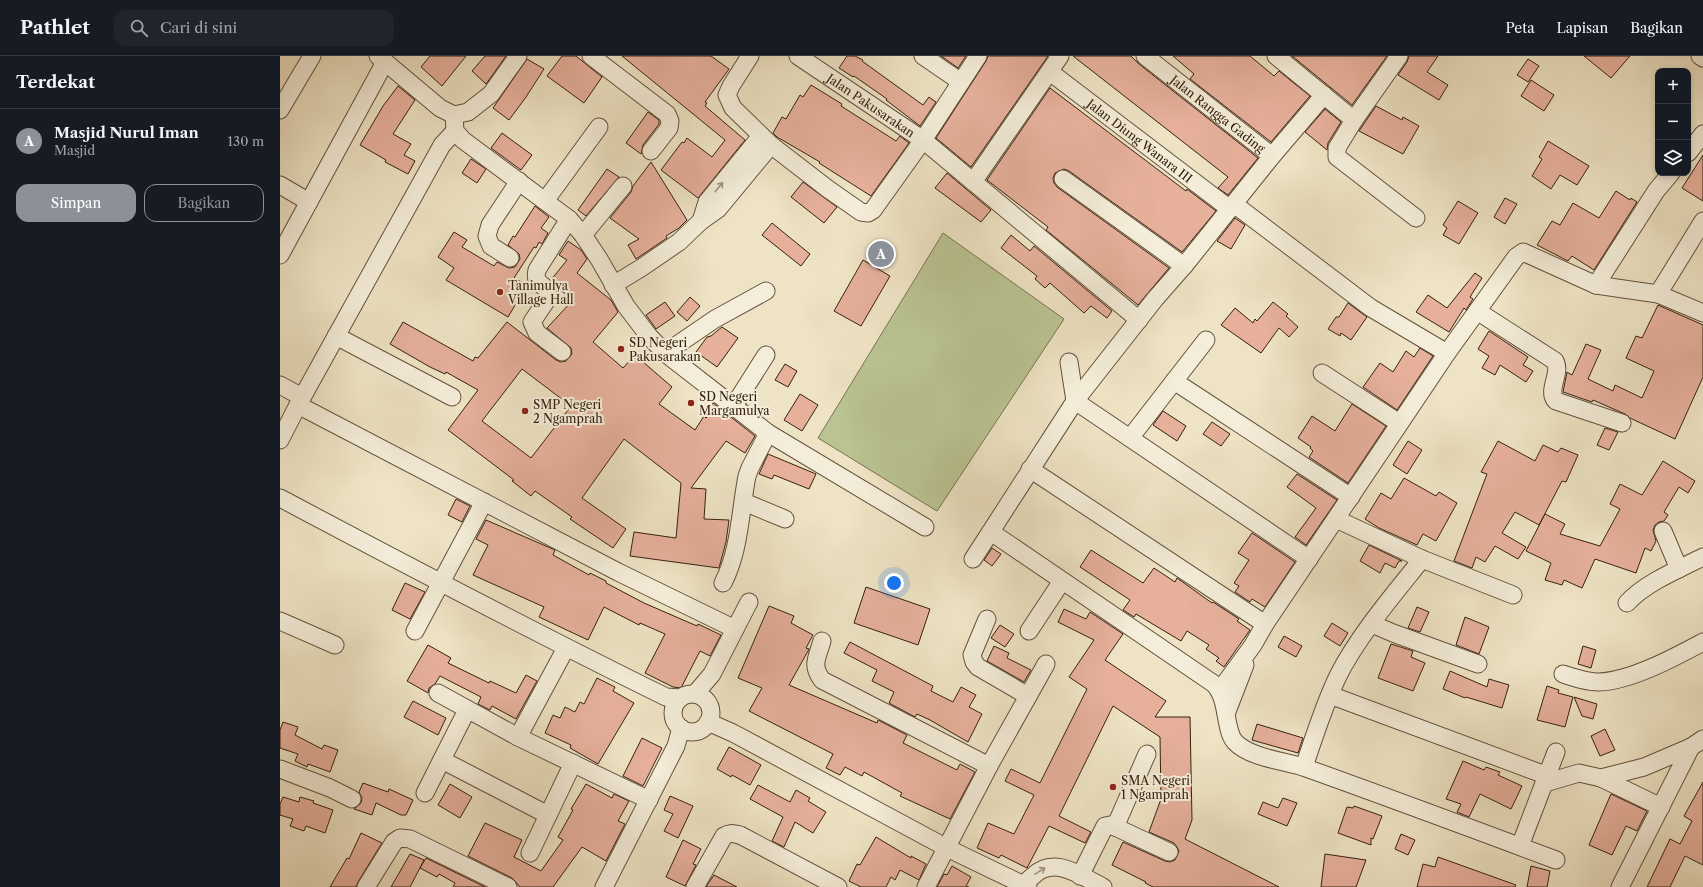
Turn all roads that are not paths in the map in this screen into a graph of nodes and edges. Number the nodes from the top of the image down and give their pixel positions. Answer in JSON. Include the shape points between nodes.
{"nodes":[{"id":1,"x":312,"y":56,"type":"edge"},
{"id":2,"x":518,"y":56,"type":"edge"},
{"id":3,"x":591,"y":56,"type":"edge"},
{"id":4,"x":798,"y":56,"type":"edge"},
{"id":5,"x":923,"y":56,"type":"edge"},
{"id":6,"x":978,"y":56,"type":"edge"},
{"id":7,"x":1060,"y":56,"type":"edge"},
{"id":8,"x":1145,"y":56,"type":"edge"},
{"id":9,"x":1276,"y":56,"type":"edge"},
{"id":10,"x":1399,"y":56,"type":"edge"},
{"id":11,"x":1700,"y":56,"type":"edge"},
{"id":12,"x":744,"y":58,"type":"edge"},
{"id":13,"x":1703,"y":58,"type":"edge"},
{"id":14,"x":381,"y":59,"type":"edge"},
{"id":15,"x":1050,"y":72,"type":"junction"},
{"id":16,"x":961,"y":82,"type":"junction"},
{"id":17,"x":1324,"y":95,"type":"junction"},
{"id":18,"x":280,"y":110,"type":"edge"},
{"id":19,"x":454,"y":115,"type":"junction"},
{"id":20,"x":1354,"y":120,"type":"junction"},
{"id":21,"x":599,"y":127,"type":"dead end"},
{"id":22,"x":455,"y":131,"type":"junction"},
{"id":23,"x":1703,"y":134,"type":"edge"},
{"id":24,"x":923,"y":140,"type":"junction"},
{"id":25,"x":766,"y":141,"type":"junction"},
{"id":26,"x":1691,"y":149,"type":"edge"},
{"id":27,"x":651,"y":151,"type":"dead end"},
{"id":28,"x":1272,"y":156,"type":"junction"},
{"id":29,"x":1668,"y":176,"type":"edge"},
{"id":30,"x":1063,"y":179,"type":"dead end"},
{"id":31,"x":519,"y":181,"type":"junction"},
{"id":32,"x":973,"y":182,"type":"junction"},
{"id":33,"x":280,"y":185,"type":"edge"},
{"id":34,"x":623,"y":186,"type":"dead end"},
{"id":35,"x":545,"y":201,"type":"junction"},
{"id":36,"x":309,"y":202,"type":"junction"},
{"id":37,"x":1232,"y":207,"type":"junction"},
{"id":38,"x":1416,"y":218,"type":"dead end"},
{"id":39,"x":569,"y":219,"type":"junction"},
{"id":40,"x":1703,"y":221,"type":"edge"},
{"id":41,"x":583,"y":235,"type":"junction"},
{"id":42,"x":280,"y":255,"type":"edge"},
{"id":43,"x":510,"y":258,"type":"dead end"},
{"id":44,"x":1184,"y":266,"type":"junction"},
{"id":45,"x":613,"y":285,"type":"junction"},
{"id":46,"x":1596,"y":285,"type":"junction"},
{"id":47,"x":766,"y":291,"type":"dead end"},
{"id":48,"x":1658,"y":294,"type":"junction"},
{"id":49,"x":1477,"y":311,"type":"junction"},
{"id":50,"x":1703,"y":313,"type":"edge"},
{"id":51,"x":1139,"y":320,"type":"junction"},
{"id":52,"x":336,"y":336,"type":"junction"},
{"id":53,"x":1206,"y":340,"type":"dead end"},
{"id":54,"x":562,"y":352,"type":"dead end"},
{"id":55,"x":665,"y":353,"type":"junction"},
{"id":56,"x":1447,"y":353,"type":"junction"},
{"id":57,"x":766,"y":355,"type":"dead end"},
{"id":58,"x":1322,"y":373,"type":"dead end"},
{"id":59,"x":1094,"y":378,"type":"junction"},
{"id":60,"x":1174,"y":381,"type":"junction"},
{"id":61,"x":280,"y":385,"type":"edge"},
{"id":62,"x":452,"y":397,"type":"dead end"},
{"id":63,"x":1075,"y":400,"type":"junction"},
{"id":64,"x":300,"y":401,"type":"junction"},
{"id":65,"x":733,"y":407,"type":"junction"},
{"id":66,"x":1399,"y":423,"type":"junction"},
{"id":67,"x":1622,"y":423,"type":"dead end"},
{"id":68,"x":768,"y":433,"type":"junction"},
{"id":69,"x":1130,"y":438,"type":"junction"},
{"id":70,"x":280,"y":440,"type":"edge"},
{"id":71,"x":1030,"y":469,"type":"junction"},
{"id":72,"x":1351,"y":496,"type":"junction"},
{"id":73,"x":280,"y":498,"type":"edge"},
{"id":74,"x":484,"y":502,"type":"junction"},
{"id":75,"x":744,"y":502,"type":"junction"},
{"id":76,"x":785,"y":519,"type":"dead end"},
{"id":77,"x":1336,"y":519,"type":"junction"},
{"id":78,"x":925,"y":527,"type":"dead end"},
{"id":79,"x":1663,"y":531,"type":"dead end"},
{"id":80,"x":991,"y":532,"type":"junction"},
{"id":81,"x":1703,"y":557,"type":"edge"},
{"id":82,"x":973,"y":559,"type":"dead end"},
{"id":83,"x":1309,"y":559,"type":"junction"},
{"id":84,"x":1422,"y":559,"type":"junction"},
{"id":85,"x":1679,"y":569,"type":"junction"},
{"id":86,"x":1062,"y":581,"type":"junction"},
{"id":87,"x":440,"y":584,"type":"junction"},
{"id":88,"x":723,"y":584,"type":"dead end"},
{"id":89,"x":1513,"y":595,"type":"dead end"},
{"id":90,"x":749,"y":602,"type":"dead end"},
{"id":91,"x":1627,"y":603,"type":"dead end"},
{"id":92,"x":986,"y":619,"type":"dead end"},
{"id":93,"x":280,"y":621,"type":"edge"},
{"id":94,"x":1265,"y":624,"type":"junction"},
{"id":95,"x":1372,"y":624,"type":"junction"},
{"id":96,"x":735,"y":629,"type":"junction"},
{"id":97,"x":416,"y":631,"type":"dead end"},
{"id":98,"x":1029,"y":631,"type":"dead end"},
{"id":99,"x":822,"y":641,"type":"dead end"},
{"id":100,"x":1703,"y":642,"type":"edge"},
{"id":101,"x":335,"y":645,"type":"dead end"},
{"id":102,"x":1253,"y":645,"type":"junction"},
{"id":103,"x":566,"y":648,"type":"junction"},
{"id":104,"x":1046,"y":664,"type":"dead end"},
{"id":105,"x":1478,"y":664,"type":"dead end"},
{"id":106,"x":1563,"y":674,"type":"dead end"},
{"id":107,"x":1220,"y":690,"type":"junction"},
{"id":108,"x":438,"y":693,"type":"dead end"},
{"id":109,"x":1330,"y":694,"type":"junction"},
{"id":110,"x":1028,"y":696,"type":"junction"},
{"id":111,"x":691,"y":706,"type":"junction"},
{"id":112,"x":467,"y":710,"type":"junction"},
{"id":113,"x":1226,"y":714,"type":"junction"},
{"id":114,"x":683,"y":734,"type":"junction"},
{"id":115,"x":518,"y":737,"type":"junction"},
{"id":116,"x":1697,"y":743,"type":"edge"},
{"id":117,"x":1556,"y":752,"type":"dead end"},
{"id":118,"x":1147,"y":754,"type":"dead end"},
{"id":119,"x":442,"y":760,"type":"junction"},
{"id":120,"x":573,"y":763,"type":"junction"},
{"id":121,"x":989,"y":766,"type":"junction"},
{"id":122,"x":1304,"y":767,"type":"junction"},
{"id":123,"x":280,"y":769,"type":"edge"},
{"id":124,"x":1601,"y":778,"type":"junction"},
{"id":125,"x":1546,"y":779,"type":"junction"},
{"id":126,"x":425,"y":793,"type":"dead end"},
{"id":127,"x":352,"y":799,"type":"dead end"},
{"id":128,"x":649,"y":800,"type":"junction"},
{"id":129,"x":1661,"y":807,"type":"junction"},
{"id":130,"x":548,"y":815,"type":"junction"},
{"id":131,"x":1115,"y":827,"type":"junction"},
{"id":132,"x":1520,"y":846,"type":"junction"},
{"id":133,"x":947,"y":848,"type":"junction"},
{"id":134,"x":1169,"y":852,"type":"dead end"},
{"id":135,"x":530,"y":853,"type":"dead end"},
{"id":136,"x":1556,"y":860,"type":"dead end"},
{"id":137,"x":1080,"y":876,"type":"junction"},
{"id":138,"x":1025,"y":886,"type":"edge"},
{"id":139,"x":366,"y":887,"type":"edge"},
{"id":140,"x":508,"y":887,"type":"edge"},
{"id":141,"x":604,"y":887,"type":"edge"},
{"id":142,"x":695,"y":887,"type":"edge"},
{"id":143,"x":838,"y":887,"type":"edge"},
{"id":144,"x":926,"y":887,"type":"edge"},
{"id":145,"x":1103,"y":887,"type":"edge"},
{"id":146,"x":1620,"y":887,"type":"edge"}],
"edges":[{"from":1,"to":18,"type":"street"},
{"from":2,"to":19,"type":"street","via":[[491,94],[468,112]]},
{"from":3,"to":27,"type":"street","via":[[667,114],[670,120],[669,128]]},
{"from":4,"to":24,"type":"street","name":"Jalan Pakusarakan"},
{"from":5,"to":16,"type":"street"},
{"from":6,"to":16,"type":"street"},
{"from":7,"to":15,"type":"street"},
{"from":8,"to":28,"type":"street","name":"Jalan Rangga Gading"},
{"from":9,"to":17,"type":"street"},
{"from":10,"to":20,"type":"street"},
{"from":11,"to":13,"type":"street"},
{"from":12,"to":25,"type":"street","via":[[727,95],[732,108]]},
{"from":14,"to":19,"type":"street","via":[[440,108]]},
{"from":14,"to":36,"type":"street"},
{"from":15,"to":32,"type":"street"},
{"from":15,"to":37,"type":"street","name":"Jalan Diung Wanara III"},
{"from":16,"to":24,"type":"street"},
{"from":17,"to":20,"type":"street"},
{"from":17,"to":28,"type":"street"},
{"from":19,"to":22,"type":"street"},
{"from":20,"to":38,"type":"street","via":[[1337,148],[1337,157]]},
{"from":21,"to":35,"type":"street"},
{"from":22,"to":31,"type":"street","via":[[463,140]]},
{"from":22,"to":52,"type":"street","via":[[442,145]]},
{"from":23,"to":26,"type":"street"},
{"from":24,"to":25,"type":"street","via":[[873,210],[868,213],[861,212],[828,189]]},
{"from":24,"to":32,"type":"street","name":"Jalan Pakusarakan"},
{"from":25,"to":45,"type":"street","via":[[707,202],[701,221],[678,242]]},
{"from":28,"to":37,"type":"street"},
{"from":29,"to":46,"type":"street","via":[[1656,191]]},
{"from":30,"to":44,"type":"street"},
{"from":31,"to":35,"type":"street"},
{"from":31,"to":43,"type":"street","via":[[490,225],[487,236],[492,246]]},
{"from":32,"to":51,"type":"street","name":"Jalan Pakusarakan"},
{"from":33,"to":36,"type":"street"},
{"from":34,"to":41,"type":"street"},
{"from":35,"to":39,"type":"street"},
{"from":36,"to":42,"type":"street"},
{"from":37,"to":44,"type":"street"},
{"from":37,"to":56,"type":"street","name":"Jalan Diung Wanara III","via":[[1371,308]]},
{"from":39,"to":41,"type":"street"},
{"from":39,"to":54,"type":"street","via":[[537,270],[537,281],[550,295],[532,322],[537,333]]},
{"from":40,"to":48,"type":"street"},
{"from":41,"to":45,"type":"street"},
{"from":44,"to":51,"type":"street"},
{"from":45,"to":55,"type":"street","via":[[648,335]]},
{"from":46,"to":48,"type":"street"},
{"from":46,"to":49,"type":"street","via":[[1523,252],[1516,257]]},
{"from":47,"to":55,"type":"street","via":[[715,319]]},
{"from":48,"to":50,"type":"street"},
{"from":49,"to":56,"type":"street"},
{"from":49,"to":67,"type":"street","via":[[1555,361],[1558,370],[1552,393],[1556,401]]},
{"from":51,"to":59,"type":"street"},
{"from":52,"to":62,"type":"street"},
{"from":52,"to":64,"type":"street"},
{"from":53,"to":60,"type":"street"},
{"from":55,"to":65,"type":"street"},
{"from":56,"to":66,"type":"street"},
{"from":57,"to":65,"type":"street"},
{"from":58,"to":66,"type":"street"},
{"from":59,"to":63,"type":"street"},
{"from":59,"to":63,"type":"street","via":[[1069,362]]},
{"from":60,"to":69,"type":"street"},
{"from":60,"to":72,"type":"street"},
{"from":61,"to":64,"type":"street"},
{"from":63,"to":69,"type":"street"},
{"from":63,"to":71,"type":"street"},
{"from":64,"to":70,"type":"street"},
{"from":64,"to":74,"type":"street"},
{"from":65,"to":68,"type":"street"},
{"from":66,"to":72,"type":"street"},
{"from":68,"to":75,"type":"street","via":[[750,468]]},
{"from":68,"to":78,"type":"street"},
{"from":69,"to":83,"type":"street"},
{"from":71,"to":80,"type":"street"},
{"from":71,"to":94,"type":"street"},
{"from":72,"to":77,"type":"street"},
{"from":73,"to":87,"type":"street"},
{"from":74,"to":87,"type":"street"},
{"from":74,"to":96,"type":"street"},
{"from":75,"to":76,"type":"street"},
{"from":75,"to":88,"type":"street","via":[[734,556]]},
{"from":77,"to":83,"type":"street"},
{"from":77,"to":84,"type":"street"},
{"from":79,"to":85,"type":"street"},
{"from":80,"to":82,"type":"street"},
{"from":80,"to":86,"type":"street"},
{"from":81,"to":85,"type":"street"},
{"from":83,"to":94,"type":"street"},
{"from":84,"to":89,"type":"street"},
{"from":84,"to":95,"type":"street"},
{"from":85,"to":91,"type":"street","via":[[1639,592]]},
{"from":86,"to":98,"type":"street"},
{"from":86,"to":107,"type":"street"},
{"from":87,"to":97,"type":"street"},
{"from":87,"to":103,"type":"street"},
{"from":90,"to":96,"type":"street"},
{"from":92,"to":110,"type":"street","via":[[972,655],[974,662],[978,667]]},
{"from":93,"to":101,"type":"street"},
{"from":94,"to":102,"type":"street"},
{"from":95,"to":105,"type":"street"},
{"from":95,"to":109,"type":"street","via":[[1353,650]]},
{"from":96,"to":111,"type":"street","via":[[712,674]]},
{"from":99,"to":121,"type":"street","via":[[815,664],[816,673],[822,680]]},
{"from":100,"to":106,"type":"street","via":[[1617,680],[1586,681]]},
{"from":102,"to":107,"type":"street"},
{"from":102,"to":113,"type":"street"},
{"from":103,"to":111,"type":"street"},
{"from":103,"to":115,"type":"street"},
{"from":104,"to":110,"type":"street"},
{"from":107,"to":113,"type":"street"},
{"from":108,"to":112,"type":"street"},
{"from":109,"to":122,"type":"street"},
{"from":109,"to":125,"type":"street"},
{"from":110,"to":121,"type":"street"},
{"from":111,"to":114,"type":"street","via":[[674,717]]},
{"from":111,"to":114,"type":"street","via":[[703,728]]},
{"from":111,"to":133,"type":"street","via":[[733,733]]},
{"from":112,"to":115,"type":"street"},
{"from":112,"to":119,"type":"street"},
{"from":113,"to":122,"type":"street","via":[[1232,738],[1240,746],[1255,754]]},
{"from":114,"to":128,"type":"street"},
{"from":115,"to":120,"type":"street"},
{"from":116,"to":124,"type":"street","via":[[1644,767]]},
{"from":116,"to":129,"type":"street"},
{"from":117,"to":125,"type":"street"},
{"from":118,"to":131,"type":"street"},
{"from":119,"to":126,"type":"street"},
{"from":119,"to":130,"type":"street"},
{"from":120,"to":128,"type":"street"},
{"from":120,"to":130,"type":"street"},
{"from":121,"to":133,"type":"street"},
{"from":122,"to":132,"type":"street"},
{"from":123,"to":127,"type":"street"},
{"from":124,"to":125,"type":"street","via":[[1580,773]]},
{"from":124,"to":129,"type":"street"},
{"from":125,"to":132,"type":"street"},
{"from":128,"to":141,"type":"street"},
{"from":129,"to":146,"type":"street"},
{"from":130,"to":135,"type":"street"},
{"from":131,"to":134,"type":"street"},
{"from":131,"to":137,"type":"street","via":[[1105,826],[1102,830]]},
{"from":132,"to":136,"type":"street"},
{"from":133,"to":138,"type":"street"},
{"from":133,"to":144,"type":"street"},
{"from":138,"to":137,"type":"street","one_way":true,"via":[[1038,871],[1049,866],[1060,866]]},
{"from":137,"to":145,"type":"street"},
{"from":139,"to":140,"type":"street","via":[[394,842],[400,838],[410,839]]},
{"from":142,"to":143,"type":"street","via":[[724,836],[732,833]]}]}
